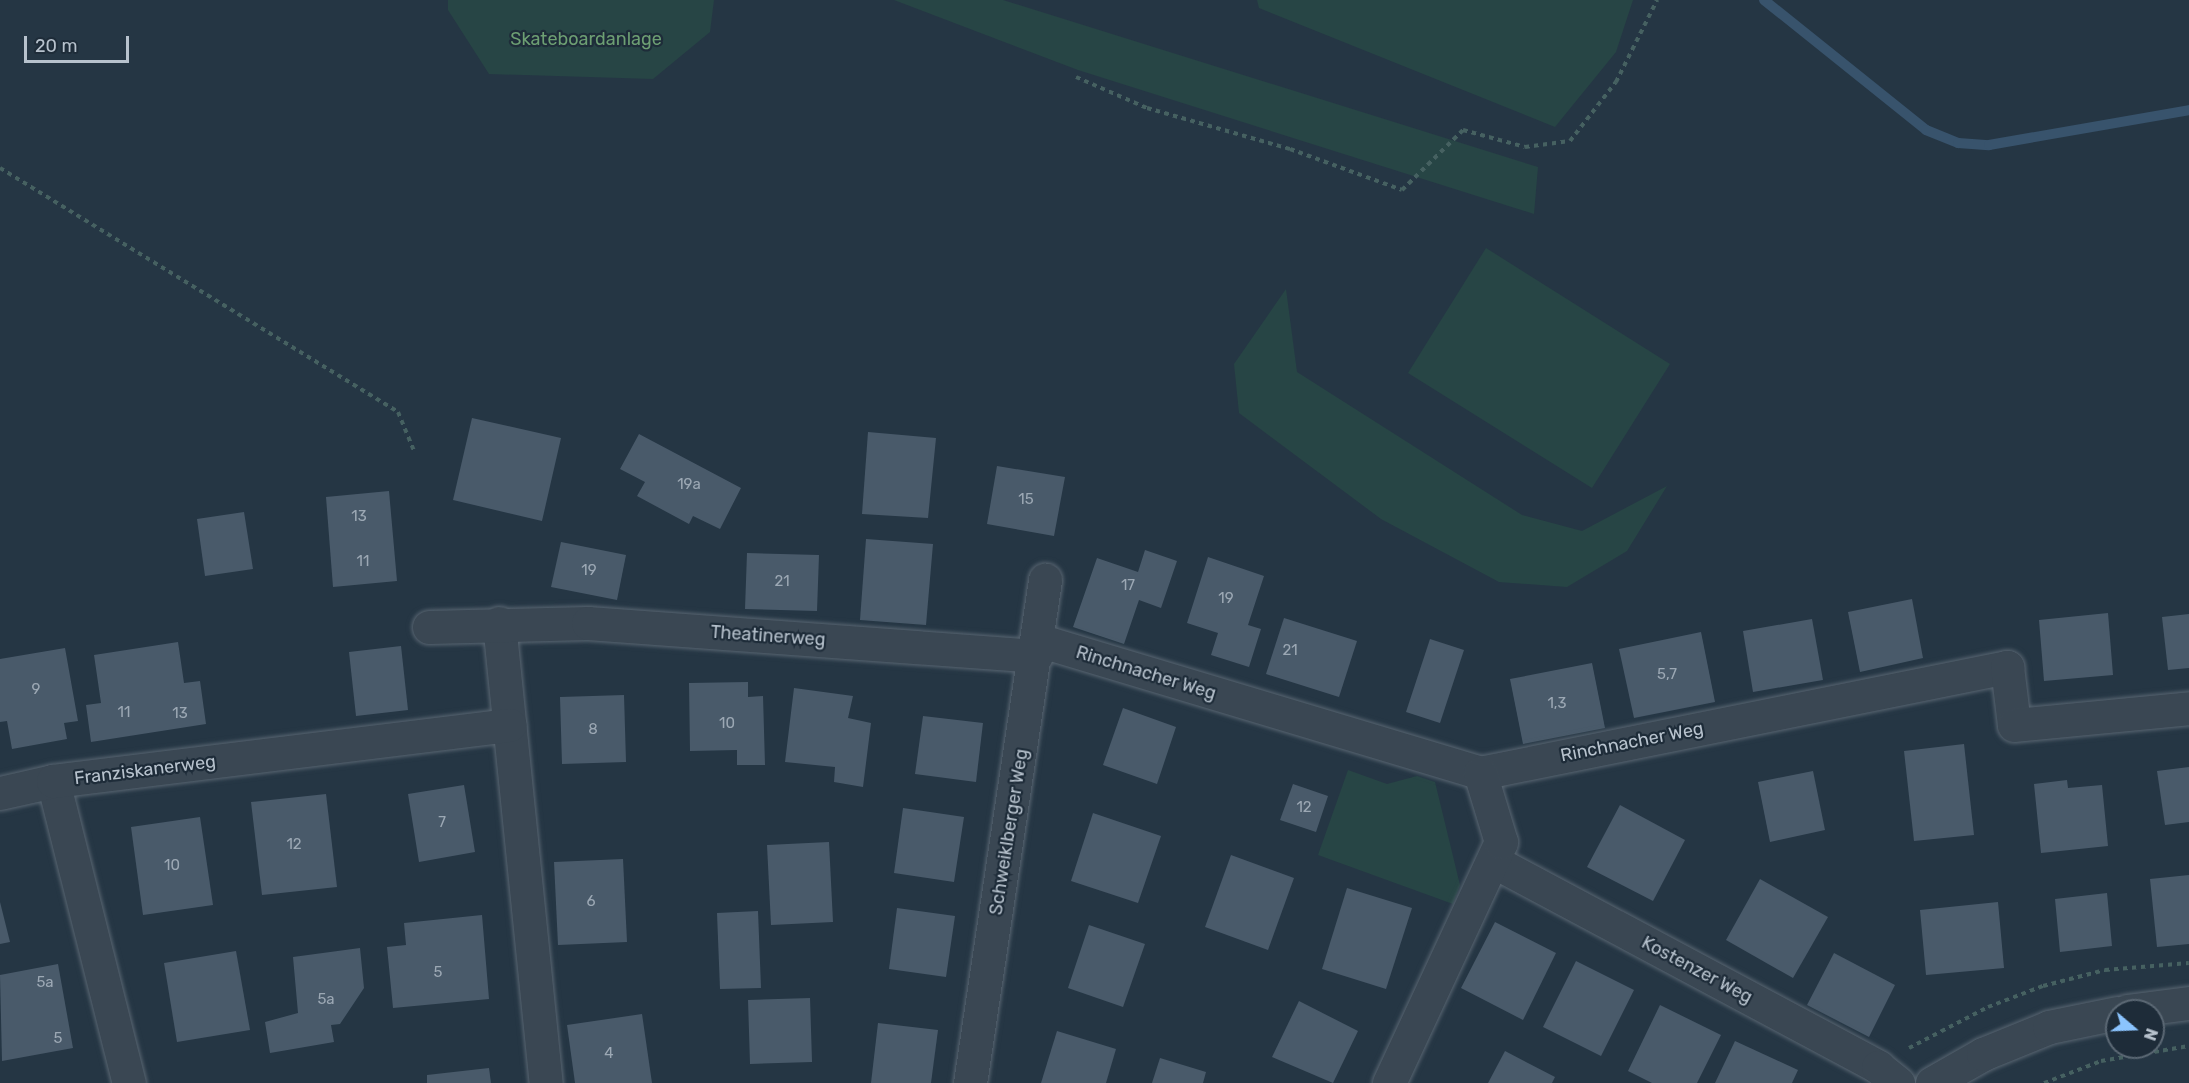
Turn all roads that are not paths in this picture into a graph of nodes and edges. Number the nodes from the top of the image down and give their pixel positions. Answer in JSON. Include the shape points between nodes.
{"nodes":[{"id":1,"x":1045,"y":580,"type":"dead end"},
{"id":2,"x":499,"y":623,"type":"junction"},
{"id":3,"x":429,"y":627,"type":"dead end"},
{"id":4,"x":1037,"y":648,"type":"junction"},
{"id":5,"x":2189,"y":708,"type":"edge"},
{"id":6,"x":510,"y":725,"type":"junction"},
{"id":7,"x":1480,"y":773,"type":"junction"},
{"id":8,"x":53,"y":781,"type":"junction"},
{"id":9,"x":0,"y":793,"type":"edge"},
{"id":10,"x":1493,"y":861,"type":"junction"},
{"id":11,"x":2189,"y":1003,"type":"edge"},
{"id":12,"x":2165,"y":1006,"type":"edge"},
{"id":13,"x":2105,"y":1015,"type":"edge"},
{"id":14,"x":129,"y":1083,"type":"edge"},
{"id":15,"x":546,"y":1083,"type":"edge"},
{"id":16,"x":970,"y":1083,"type":"edge"},
{"id":17,"x":1389,"y":1083,"type":"edge"},
{"id":18,"x":1898,"y":1083,"type":"edge"},
{"id":19,"x":1932,"y":1083,"type":"edge"}],
"edges":[{"from":1,"to":4,"type":"street","name":"Schweiklberger Weg"},
{"from":2,"to":3,"type":"street","name":"Theatinerweg"},
{"from":2,"to":4,"type":"street","name":"Theatinerweg","via":[[588,623]]},
{"from":2,"to":6,"type":"street"},
{"from":4,"to":7,"type":"street","name":"Rinchnacher Weg"},
{"from":4,"to":16,"type":"street","name":"Schweiklberger Weg"},
{"from":5,"to":7,"type":"street","name":"Rinchnacher Weg","via":[[2014,725],[2007,667]]},
{"from":6,"to":8,"type":"street","name":"Franziskanerweg"},
{"from":6,"to":15,"type":"street"},
{"from":7,"to":10,"type":"street","via":[[1501,842]]},
{"from":8,"to":9,"type":"street"},
{"from":8,"to":14,"type":"street","name":"Franziskanerweg"},
{"from":10,"to":17,"type":"street"},
{"from":10,"to":18,"type":"street","name":"Kostenzer Weg","via":[[1878,1067]]},
{"from":11,"to":12,"type":"street"},
{"from":13,"to":19,"type":"street","via":[[2049,1027],[1983,1054]]}]}
